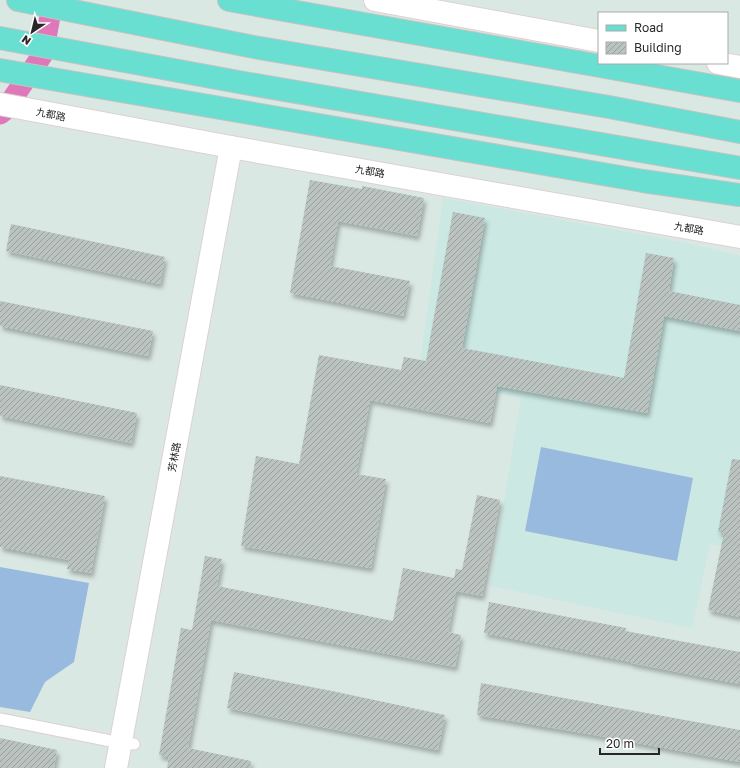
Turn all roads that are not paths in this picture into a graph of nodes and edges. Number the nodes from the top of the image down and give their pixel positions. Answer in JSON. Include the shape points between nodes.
{"nodes":[{"id":1,"x":18,"y":0,"type":"edge"},
{"id":2,"x":229,"y":0,"type":"edge"},
{"id":3,"x":375,"y":0,"type":"edge"},
{"id":4,"x":0,"y":38,"type":"edge"},
{"id":5,"x":598,"y":41,"type":"edge"},
{"id":6,"x":724,"y":64,"type":"edge"},
{"id":7,"x":740,"y":67,"type":"edge"},
{"id":8,"x":0,"y":70,"type":"edge"},
{"id":9,"x":740,"y":76,"type":"edge"},
{"id":10,"x":660,"y":77,"type":"junction"},
{"id":11,"x":740,"y":91,"type":"edge"},
{"id":12,"x":0,"y":104,"type":"edge"},
{"id":13,"x":740,"y":132,"type":"edge"},
{"id":14,"x":237,"y":148,"type":"junction"},
{"id":15,"x":740,"y":168,"type":"edge"},
{"id":16,"x":643,"y":181,"type":"junction"},
{"id":17,"x":740,"y":195,"type":"edge"},
{"id":18,"x":740,"y":208,"type":"edge"},
{"id":19,"x":740,"y":237,"type":"edge"},
{"id":20,"x":0,"y":719,"type":"edge"},
{"id":21,"x":128,"y":744,"type":"junction"},
{"id":22,"x":116,"y":768,"type":"edge"},
{"id":23,"x":130,"y":768,"type":"edge"}],
"edges":[{"from":1,"to":13,"type":"main road","via":[[254,47]]},
{"from":2,"to":10,"type":"main road"},
{"from":3,"to":5,"type":"main road"},
{"from":4,"to":15,"type":"main road","via":[[244,83]]},
{"from":6,"to":7,"type":"main road"},
{"from":8,"to":16,"type":"main road"},
{"from":9,"to":10,"type":"main road","via":[[694,74]]},
{"from":10,"to":11,"type":"main road"},
{"from":12,"to":14,"type":"main road","name":"九都路"},
{"from":14,"to":19,"type":"main road","name":"九都路"},
{"from":14,"to":21,"type":"main road","name":"芳林路"},
{"from":16,"to":17,"type":"main road"},
{"from":16,"to":18,"type":"main road","via":[[713,198]]},
{"from":20,"to":21,"type":"lane"},
{"from":21,"to":22,"type":"main road","name":"芳林路"},
{"from":21,"to":23,"type":"main road","name":"芳林路"}]}
